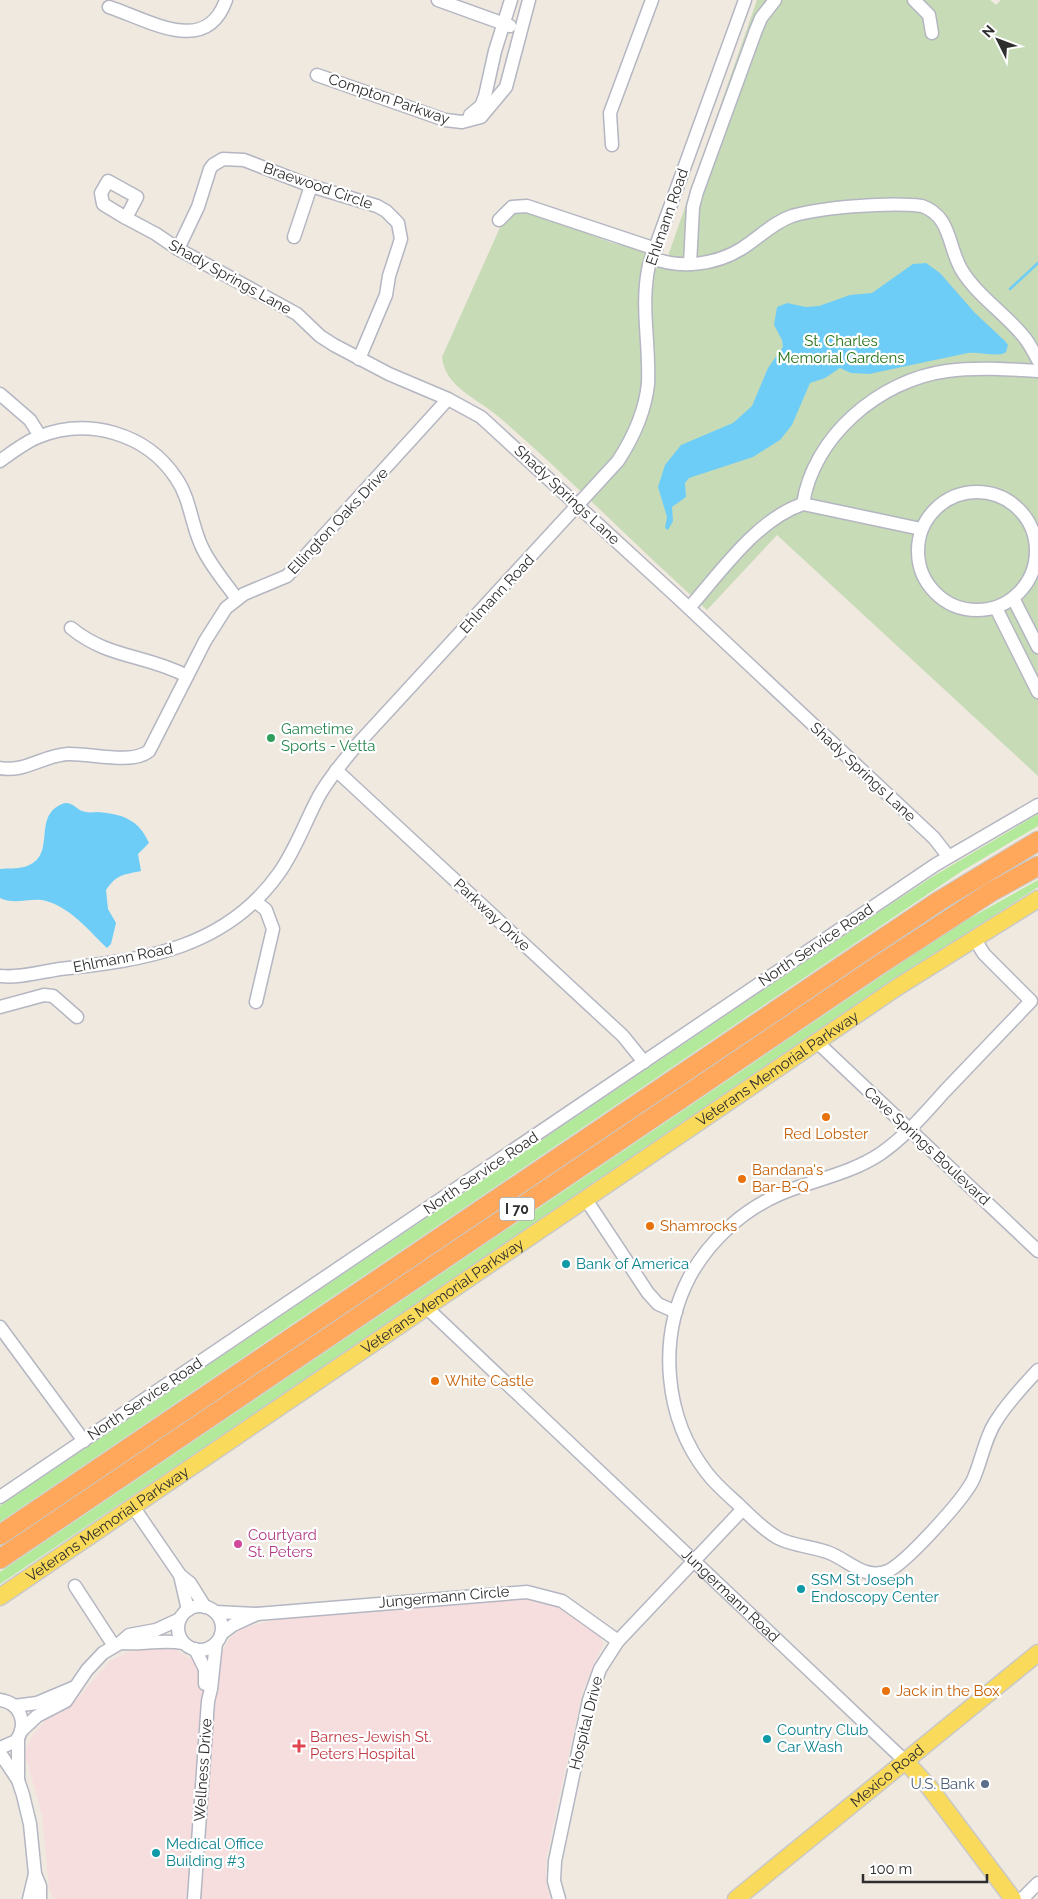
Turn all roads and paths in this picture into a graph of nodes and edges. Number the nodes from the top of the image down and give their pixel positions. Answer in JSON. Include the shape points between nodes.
{"nodes":[{"id":1,"x":226,"y":0,"type":"edge"},
{"id":2,"x":438,"y":0,"type":"edge"},
{"id":3,"x":511,"y":0,"type":"edge"},
{"id":4,"x":529,"y":0,"type":"edge"},
{"id":5,"x":652,"y":0,"type":"edge"},
{"id":6,"x":745,"y":0,"type":"edge"},
{"id":7,"x":775,"y":0,"type":"edge"},
{"id":8,"x":914,"y":0,"type":"edge"},
{"id":9,"x":109,"y":7,"type":"dead end"},
{"id":10,"x":504,"y":24,"type":"junction"},
{"id":11,"x":520,"y":29,"type":"junction"},
{"id":12,"x":932,"y":33,"type":"dead end"},
{"id":13,"x":317,"y":75,"type":"dead end"},
{"id":14,"x":462,"y":122,"type":"junction"},
{"id":15,"x":612,"y":145,"type":"dead end"},
{"id":16,"x":311,"y":186,"type":"junction"},
{"id":17,"x":126,"y":218,"type":"dead end"},
{"id":18,"x":499,"y":220,"type":"dead end"},
{"id":19,"x":294,"y":237,"type":"dead end"},
{"id":20,"x":178,"y":250,"type":"junction"},
{"id":21,"x":654,"y":253,"type":"junction"},
{"id":22,"x":690,"y":264,"type":"junction"},
{"id":23,"x":359,"y":359,"type":"junction"},
{"id":24,"x":1038,"y":360,"type":"edge"},
{"id":25,"x":1038,"y":371,"type":"edge"},
{"id":26,"x":0,"y":394,"type":"edge"},
{"id":27,"x":448,"y":399,"type":"junction"},
{"id":28,"x":40,"y":436,"type":"junction"},
{"id":29,"x":0,"y":462,"type":"edge"},
{"id":30,"x":803,"y":504,"type":"junction"},
{"id":31,"x":578,"y":506,"type":"junction"},
{"id":32,"x":1034,"y":523,"type":"edge"},
{"id":33,"x":921,"y":528,"type":"junction"},
{"id":34,"x":1013,"y":598,"type":"junction"},
{"id":35,"x":237,"y":599,"type":"junction"},
{"id":36,"x":689,"y":608,"type":"junction"},
{"id":37,"x":996,"y":608,"type":"junction"},
{"id":38,"x":71,"y":628,"type":"dead end"},
{"id":39,"x":1038,"y":648,"type":"edge"},
{"id":40,"x":187,"y":676,"type":"junction"},
{"id":41,"x":1038,"y":690,"type":"edge"},
{"id":42,"x":0,"y":768,"type":"edge"},
{"id":43,"x":336,"y":770,"type":"junction"},
{"id":44,"x":1038,"y":805,"type":"edge"},
{"id":45,"x":1038,"y":841,"type":"edge"},
{"id":46,"x":948,"y":856,"type":"junction"},
{"id":47,"x":1038,"y":866,"type":"edge"},
{"id":48,"x":1038,"y":899,"type":"edge"},
{"id":49,"x":255,"y":901,"type":"junction"},
{"id":50,"x":974,"y":938,"type":"junction"},
{"id":51,"x":0,"y":976,"type":"edge"},
{"id":52,"x":256,"y":1002,"type":"dead end"},
{"id":53,"x":0,"y":1007,"type":"edge"},
{"id":54,"x":77,"y":1017,"type":"dead end"},
{"id":55,"x":817,"y":1042,"type":"junction"},
{"id":56,"x":644,"y":1062,"type":"junction"},
{"id":57,"x":909,"y":1129,"type":"junction"},
{"id":58,"x":585,"y":1198,"type":"junction"},
{"id":59,"x":1038,"y":1250,"type":"edge"},
{"id":60,"x":427,"y":1308,"type":"junction"},
{"id":61,"x":676,"y":1312,"type":"junction"},
{"id":62,"x":0,"y":1327,"type":"edge"},
{"id":63,"x":1038,"y":1370,"type":"edge"},
{"id":64,"x":84,"y":1441,"type":"junction"},
{"id":65,"x":0,"y":1498,"type":"edge"},
{"id":66,"x":134,"y":1508,"type":"junction"},
{"id":67,"x":743,"y":1509,"type":"junction"},
{"id":68,"x":0,"y":1534,"type":"edge"},
{"id":69,"x":0,"y":1559,"type":"edge"},
{"id":70,"x":694,"y":1561,"type":"junction"},
{"id":71,"x":180,"y":1576,"type":"junction"},
{"id":72,"x":75,"y":1586,"type":"dead end"},
{"id":73,"x":0,"y":1597,"type":"edge"},
{"id":74,"x":210,"y":1609,"type":"junction"},
{"id":75,"x":184,"y":1614,"type":"junction"},
{"id":76,"x":257,"y":1614,"type":"junction"},
{"id":77,"x":219,"y":1638,"type":"junction"},
{"id":78,"x":618,"y":1641,"type":"junction"},
{"id":79,"x":184,"y":1643,"type":"junction"},
{"id":80,"x":117,"y":1645,"type":"junction"},
{"id":81,"x":195,"y":1649,"type":"junction"},
{"id":82,"x":1038,"y":1653,"type":"edge"},
{"id":83,"x":75,"y":1687,"type":"junction"},
{"id":84,"x":4,"y":1701,"type":"edge"},
{"id":85,"x":208,"y":1701,"type":"junction"},
{"id":86,"x":20,"y":1734,"type":"junction"},
{"id":87,"x":0,"y":1748,"type":"edge"},
{"id":88,"x":0,"y":1753,"type":"edge"},
{"id":89,"x":905,"y":1761,"type":"junction"},
{"id":90,"x":18,"y":1780,"type":"junction"},
{"id":91,"x":34,"y":1874,"type":"junction"},
{"id":92,"x":1038,"y":1883,"type":"edge"},
{"id":93,"x":29,"y":1899,"type":"edge"},
{"id":94,"x":40,"y":1899,"type":"edge"},
{"id":95,"x":194,"y":1899,"type":"edge"},
{"id":96,"x":559,"y":1899,"type":"edge"},
{"id":97,"x":736,"y":1899,"type":"edge"},
{"id":98,"x":1013,"y":1899,"type":"edge"},
{"id":99,"x":1022,"y":1899,"type":"edge"}],
"edges":[{"from":1,"to":9,"type":"street","via":[[221,14],[211,25],[192,32],[174,30]]},
{"from":2,"to":10,"type":"street"},
{"from":3,"to":10,"type":"street","name":"Compton Parkway"},
{"from":4,"to":11,"type":"street","name":"Compton Parkway"},
{"from":5,"to":15,"type":"street","via":[[610,113]]},
{"from":6,"to":21,"type":"street","name":"Ehlmann Road"},
{"from":7,"to":22,"type":"street","via":[[756,30],[697,192],[693,207]]},
{"from":8,"to":12,"type":"street","via":[[929,15]]},
{"from":10,"to":11,"type":"street"},
{"from":10,"to":14,"type":"street","name":"Compton Parkway","via":[[481,106]]},
{"from":11,"to":14,"type":"street","name":"Compton Parkway","via":[[506,87],[480,118]]},
{"from":13,"to":14,"type":"street","name":"Compton Parkway","via":[[445,120]]},
{"from":16,"to":19,"type":"street"},
{"from":16,"to":20,"type":"street","name":"Braewood Circle","via":[[244,160],[223,159],[210,169],[198,207]]},
{"from":16,"to":23,"type":"street","name":"Braewood Circle","via":[[377,206],[393,216],[401,230],[386,296]]},
{"from":17,"to":20,"type":"street","name":"Shady Springs Lane"},
{"from":18,"to":21,"type":"street","via":[[512,207],[527,206]]},
{"from":20,"to":23,"type":"street","name":"Shady Springs Lane","via":[[297,314],[320,336]]},
{"from":21,"to":22,"type":"street","via":[[668,264]]},
{"from":21,"to":31,"type":"street","name":"Ehlmann Road","via":[[644,300],[648,368],[643,410],[618,462]]},
{"from":22,"to":24,"type":"street","via":[[708,262],[740,250],[774,224],[817,210],[922,206],[931,209],[944,221],[961,269],[1025,338]]},
{"from":23,"to":27,"type":"street","name":"Shady Springs Lane"},
{"from":25,"to":30,"type":"street","via":[[947,371],[916,379],[887,393],[858,410],[824,447],[806,485]]},
{"from":26,"to":28,"type":"street","via":[[30,420]]},
{"from":27,"to":31,"type":"street","name":"Shady Springs Lane","via":[[496,429]]},
{"from":27,"to":35,"type":"street","name":"Ellington Oaks Drive","via":[[287,576]]},
{"from":28,"to":29,"type":"street"},
{"from":28,"to":35,"type":"street","via":[[73,428],[102,429],[136,441],[153,452],[166,464],[185,492],[201,546]]},
{"from":30,"to":33,"type":"street"},
{"from":30,"to":36,"type":"street","via":[[789,509],[759,531]]},
{"from":31,"to":36,"type":"street","name":"Shady Springs Lane"},
{"from":31,"to":43,"type":"street","name":"Ehlmann Road"},
{"from":32,"to":33,"type":"street","via":[[1008,500],[992,493],[975,491],[958,494],[943,502]]},
{"from":32,"to":34,"type":"street","via":[[1036,556],[1032,572]]},
{"from":33,"to":37,"type":"street","via":[[918,562],[923,578],[933,592],[962,609]]},
{"from":34,"to":37,"type":"street"},
{"from":34,"to":39,"type":"street"},
{"from":35,"to":40,"type":"street","name":"Ellington Oaks Drive","via":[[218,619]]},
{"from":36,"to":46,"type":"street","name":"Shady Springs Lane","via":[[934,838]]},
{"from":37,"to":41,"type":"street"},
{"from":38,"to":40,"type":"street","via":[[94,645],[151,660]]},
{"from":40,"to":42,"type":"street","name":"Ellington Oaks Drive","via":[[144,755],[69,754],[50,756],[18,769]]},
{"from":43,"to":49,"type":"street","name":"Ehlmann Road","via":[[319,796],[285,864]]},
{"from":43,"to":56,"type":"street","name":"Parkway Drive","via":[[624,1036]]},
{"from":44,"to":46,"type":"street","name":"North Service Road"},
{"from":45,"to":68,"type":"highway","number":"I 70","via":[[856,956]]},
{"from":46,"to":56,"type":"street","name":"North Service Road"},
{"from":47,"to":69,"type":"highway","number":"I 70","via":[[908,945]]},
{"from":48,"to":50,"type":"main road","name":"Veterans Memorial Parkway"},
{"from":49,"to":51,"type":"street","name":"Ehlmann Road","via":[[211,934],[170,951],[27,976]]},
{"from":49,"to":52,"type":"street","via":[[266,910],[273,929]]},
{"from":50,"to":55,"type":"main road","name":"Veterans Memorial Parkway"},
{"from":50,"to":57,"type":"street","via":[[984,954],[1031,1001]]},
{"from":53,"to":54,"type":"street","via":[[44,995],[53,996]]},
{"from":55,"to":57,"type":"street","name":"Cave Springs Boulevard"},
{"from":55,"to":58,"type":"main road","name":"Veterans Memorial Parkway"},
{"from":56,"to":64,"type":"street","name":"North Service Road"},
{"from":57,"to":59,"type":"street","name":"Cave Springs Boulevard"},
{"from":57,"to":61,"type":"street","via":[[863,1163],[779,1194],[738,1220],[701,1259]]},
{"from":58,"to":60,"type":"main road","name":"Veterans Memorial Parkway"},
{"from":58,"to":61,"type":"street","via":[[648,1293],[658,1304]]},
{"from":60,"to":66,"type":"main road","name":"Veterans Memorial Parkway"},
{"from":60,"to":70,"type":"street","name":"Jungermann Road"},
{"from":61,"to":67,"type":"street","via":[[669,1350],[676,1411],[700,1463]]},
{"from":62,"to":64,"type":"street"},
{"from":63,"to":67,"type":"street","via":[[996,1420],[979,1467],[960,1500],[902,1562],[889,1570],[867,1573],[826,1552],[780,1538]]},
{"from":64,"to":65,"type":"street","name":"North Service Road"},
{"from":66,"to":71,"type":"street"},
{"from":66,"to":73,"type":"main road","name":"Veterans Memorial Parkway"},
{"from":67,"to":70,"type":"street","name":"Hospital Drive"},
{"from":70,"to":78,"type":"street","name":"Hospital Drive"},
{"from":70,"to":89,"type":"street","name":"Jungermann Road"},
{"from":71,"to":74,"type":"street","via":[[190,1583]]},
{"from":71,"to":75,"type":"street"},
{"from":72,"to":80,"type":"street"},
{"from":74,"to":75,"type":"street","via":[[195,1606]]},
{"from":74,"to":76,"type":"street","name":"Jungermann Circle"},
{"from":74,"to":77,"type":"street","via":[[222,1623]]},
{"from":75,"to":79,"type":"street","via":[[178,1632]]},
{"from":75,"to":80,"type":"street","via":[[156,1630],[130,1635]]},
{"from":76,"to":77,"type":"street","name":"Jungermann Circle","via":[[233,1625]]},
{"from":76,"to":78,"type":"street","name":"Jungermann Circle","via":[[526,1592],[562,1601]]},
{"from":77,"to":81,"type":"street","via":[[207,1649]]},
{"from":77,"to":85,"type":"street","name":"Wellness Drive"},
{"from":78,"to":96,"type":"street","name":"Hospital Drive","via":[[600,1669],[589,1700],[554,1861],[554,1881]]},
{"from":79,"to":80,"type":"street","via":[[165,1640]]},
{"from":79,"to":81,"type":"street"},
{"from":80,"to":83,"type":"street","via":[[95,1660]]},
{"from":81,"to":85,"type":"street","name":"Wellness Drive","via":[[205,1669],[204,1690]]},
{"from":82,"to":89,"type":"main road","name":"Mexico Road"},
{"from":83,"to":84,"type":"street","via":[[38,1703]]},
{"from":83,"to":86,"type":"street","via":[[66,1702],[37,1716]]},
{"from":84,"to":86,"type":"street","via":[[22,1720]]},
{"from":85,"to":95,"type":"street","name":"Wellness Drive"},
{"from":86,"to":87,"type":"street","via":[[12,1744]]},
{"from":86,"to":90,"type":"street"},
{"from":88,"to":90,"type":"street"},
{"from":89,"to":97,"type":"main road","name":"Mexico Road"},
{"from":89,"to":98,"type":"main road","name":"Jungermann Road","via":[[930,1786]]},
{"from":90,"to":91,"type":"street","via":[[30,1824]]},
{"from":91,"to":93,"type":"street"},
{"from":91,"to":94,"type":"street","via":[[40,1886]]},
{"from":92,"to":99,"type":"street"}]}
